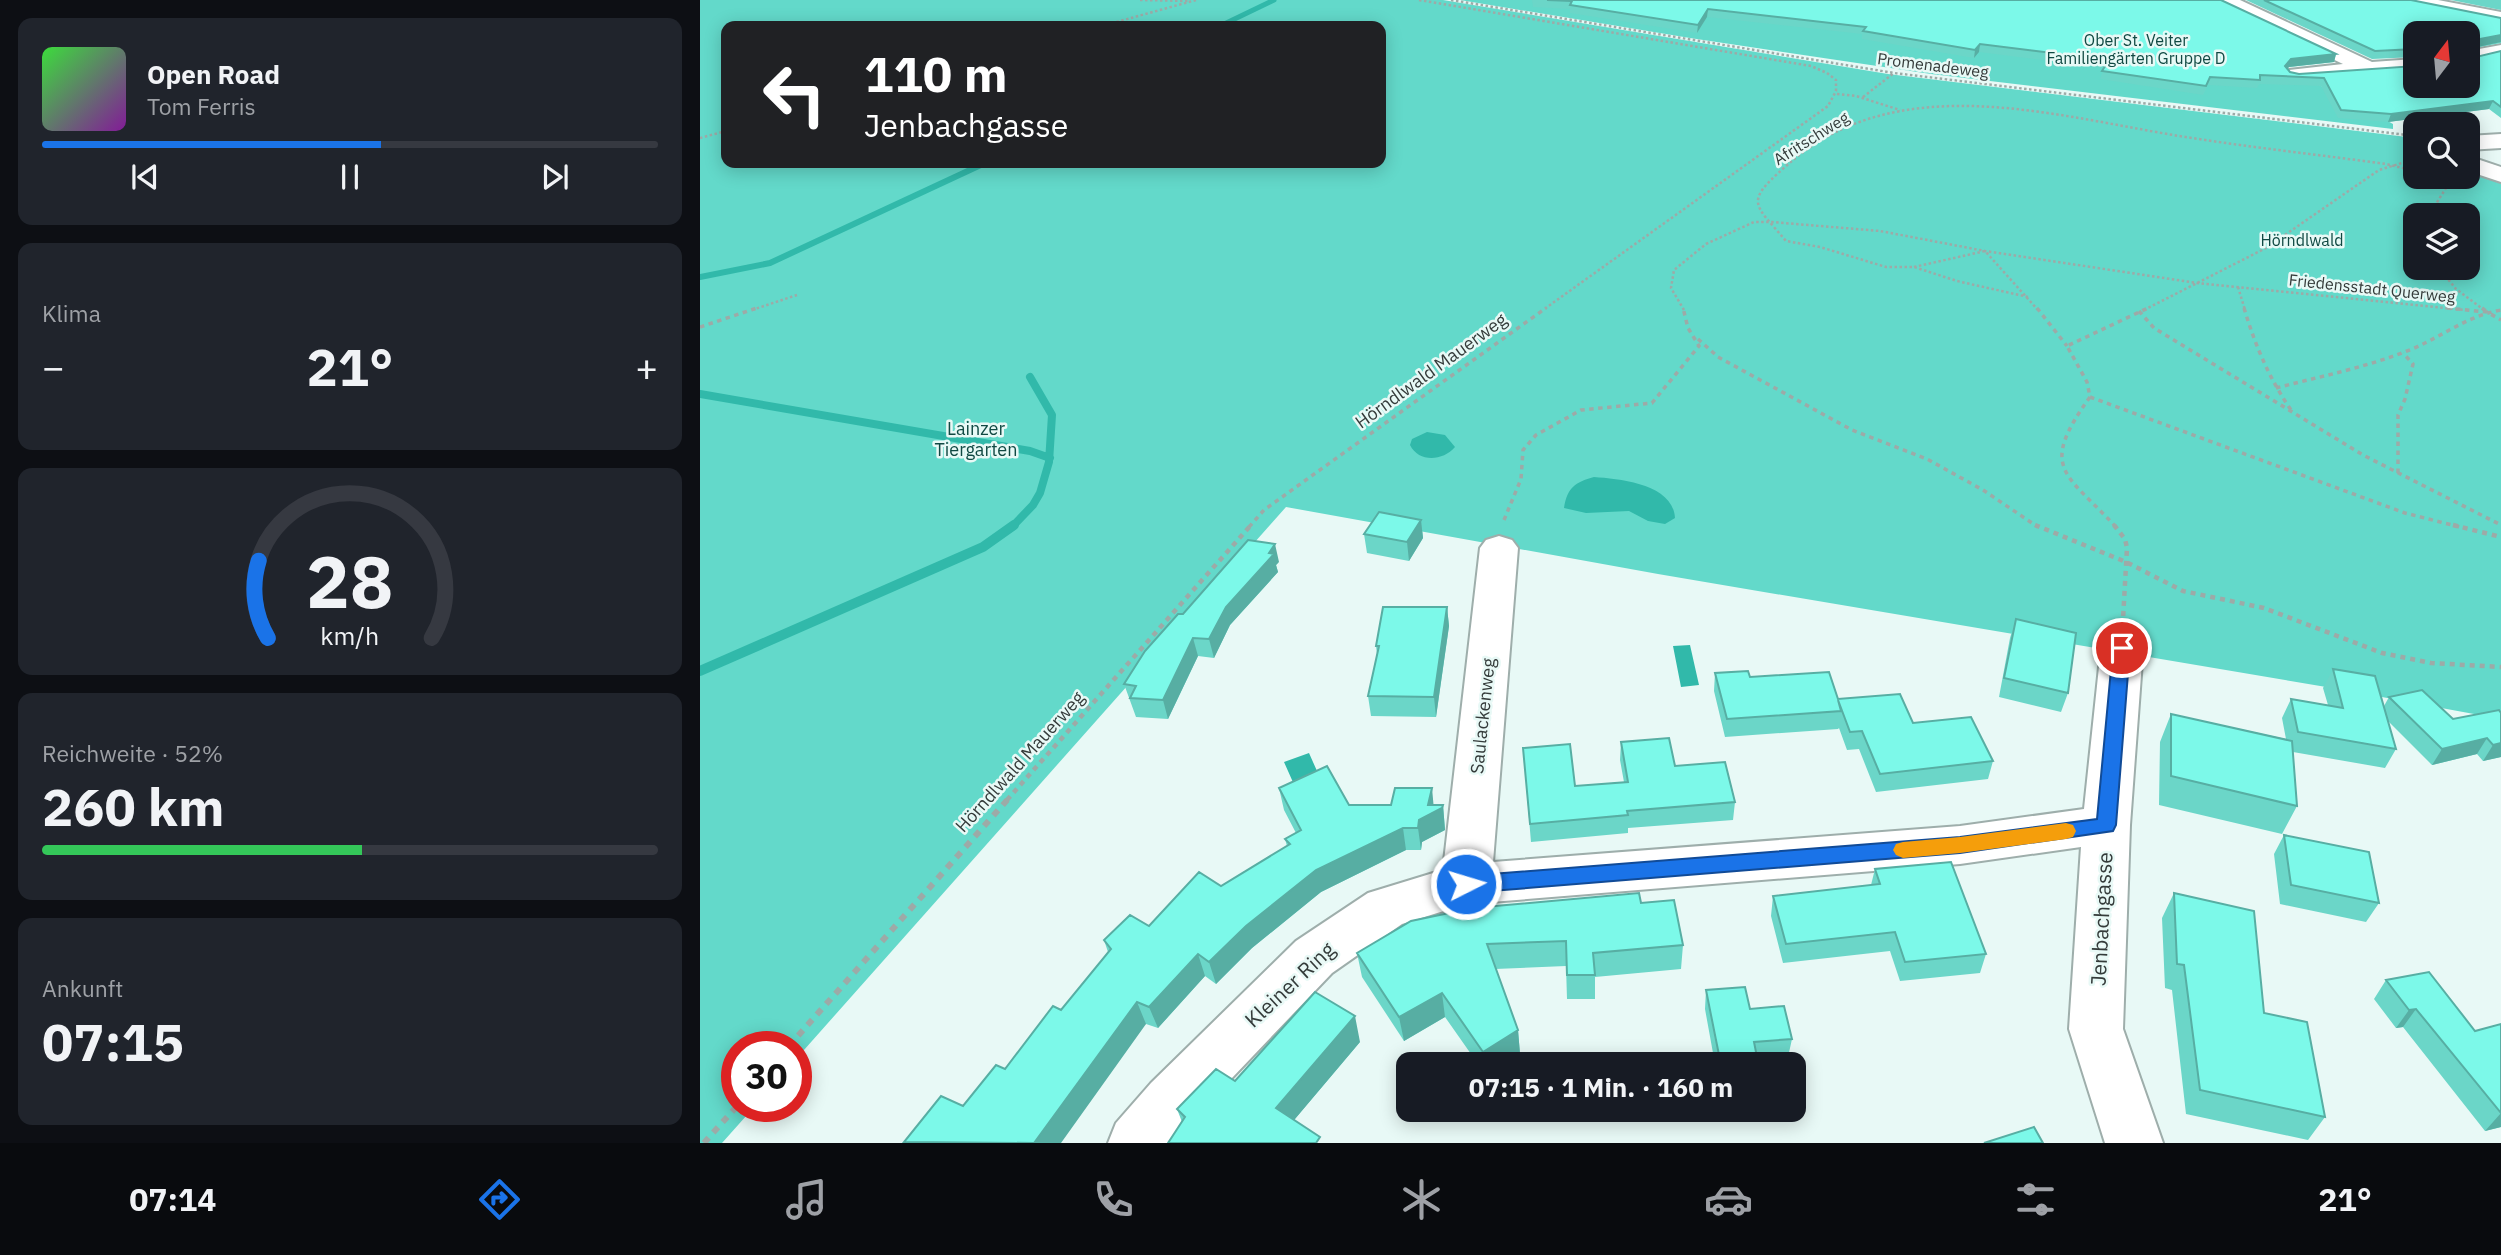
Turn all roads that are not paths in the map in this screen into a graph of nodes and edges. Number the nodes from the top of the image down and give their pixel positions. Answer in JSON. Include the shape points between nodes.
{"nodes":[{"id":1,"x":2225,"y":0,"type":"edge"},
{"id":2,"x":2410,"y":0,"type":"edge"},
{"id":3,"x":2501,"y":18,"type":"edge"},
{"id":4,"x":2501,"y":51,"type":"edge"},
{"id":5,"x":2480,"y":55,"type":"edge"},
{"id":6,"x":2403,"y":66,"type":"edge"},
{"id":7,"x":2370,"y":69,"type":"junction"},
{"id":8,"x":2296,"y":74,"type":"edge"},
{"id":9,"x":2501,"y":141,"type":"edge"},
{"id":10,"x":2480,"y":142,"type":"edge"},
{"id":11,"x":2480,"y":167,"type":"edge"},
{"id":12,"x":2501,"y":175,"type":"edge"},
{"id":13,"x":1499,"y":548,"type":"road end"},
{"id":14,"x":2122,"y":648,"type":"road end"},
{"id":15,"x":2106,"y":825,"type":"junction"},
{"id":16,"x":1466,"y":884,"type":"junction"},
{"id":17,"x":1137,"y":1143,"type":"edge"},
{"id":18,"x":2134,"y":1143,"type":"edge"}],
"edges":[{"from":1,"to":7,"type":"street"},
{"from":2,"to":3,"type":"street"},
{"from":4,"to":5,"type":"street"},
{"from":6,"to":7,"type":"street"},
{"from":7,"to":8,"type":"street"},
{"from":9,"to":10,"type":"street"},
{"from":11,"to":12,"type":"street"},
{"from":13,"to":16,"type":"street","name":"Saulackenweg"},
{"from":14,"to":15,"type":"street","name":"Jenbachgasse"},
{"from":15,"to":16,"type":"street","name":"Kleiner Ring","via":[[1960,845]]},
{"from":15,"to":18,"type":"street","name":"Jenbachgasse","via":[[2096,1029]]},
{"from":16,"to":17,"type":"street","name":"Kleiner Ring","via":[[1386,908],[1314,957],[1171,1102]]}]}
